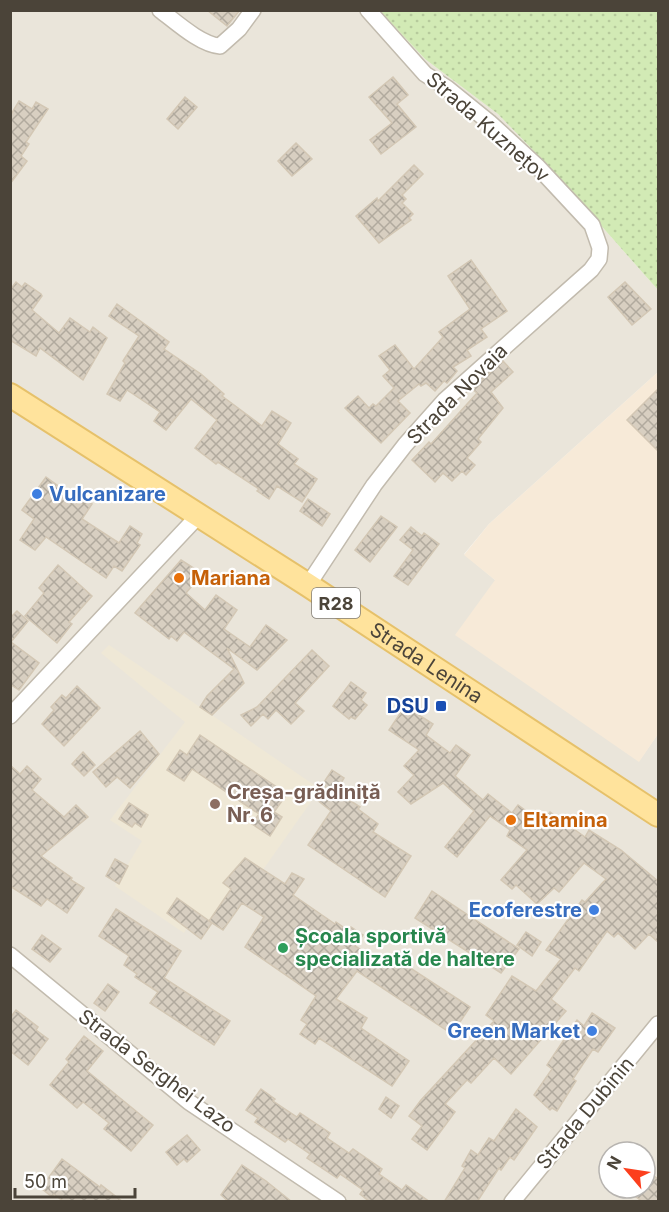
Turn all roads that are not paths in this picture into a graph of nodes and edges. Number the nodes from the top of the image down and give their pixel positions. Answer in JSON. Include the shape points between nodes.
{"nodes":[{"id":1,"x":160,"y":10,"type":"edge"},
{"id":2,"x":253,"y":10,"type":"edge"},
{"id":3,"x":368,"y":10,"type":"edge"},
{"id":4,"x":600,"y":248,"type":"joint"},
{"id":5,"x":10,"y":395,"type":"edge"},
{"id":6,"x":199,"y":515,"type":"junction"},
{"id":7,"x":308,"y":585,"type":"junction"},
{"id":8,"x":10,"y":716,"type":"edge"},
{"id":9,"x":658,"y":815,"type":"edge"},
{"id":10,"x":10,"y":955,"type":"edge"},
{"id":11,"x":658,"y":1024,"type":"edge"},
{"id":12,"x":338,"y":1202,"type":"edge"},
{"id":13,"x":512,"y":1202,"type":"edge"}],
"edges":[{"from":1,"to":2,"type":"street","via":[[213,46],[220,46],[239,29]]},
{"from":3,"to":4,"type":"street","name":"Strada Kuznețov","via":[[425,74],[489,122],[538,167],[592,225]]},
{"from":4,"to":7,"type":"street","name":"Strada Novaia","via":[[591,270],[445,400],[405,445]]},
{"from":5,"to":6,"type":"main road","name":"Strada Lenina","number":"R28"},
{"from":6,"to":7,"type":"main road","name":"Strada Lenina","number":"R28"},
{"from":6,"to":8,"type":"street"},
{"from":7,"to":9,"type":"main road","name":"Strada Lenina","number":"R28"},
{"from":10,"to":12,"type":"street","name":"Strada Serghei Lazo","via":[[189,1101]]},
{"from":11,"to":13,"type":"street","name":"Strada Dubinin"}]}
